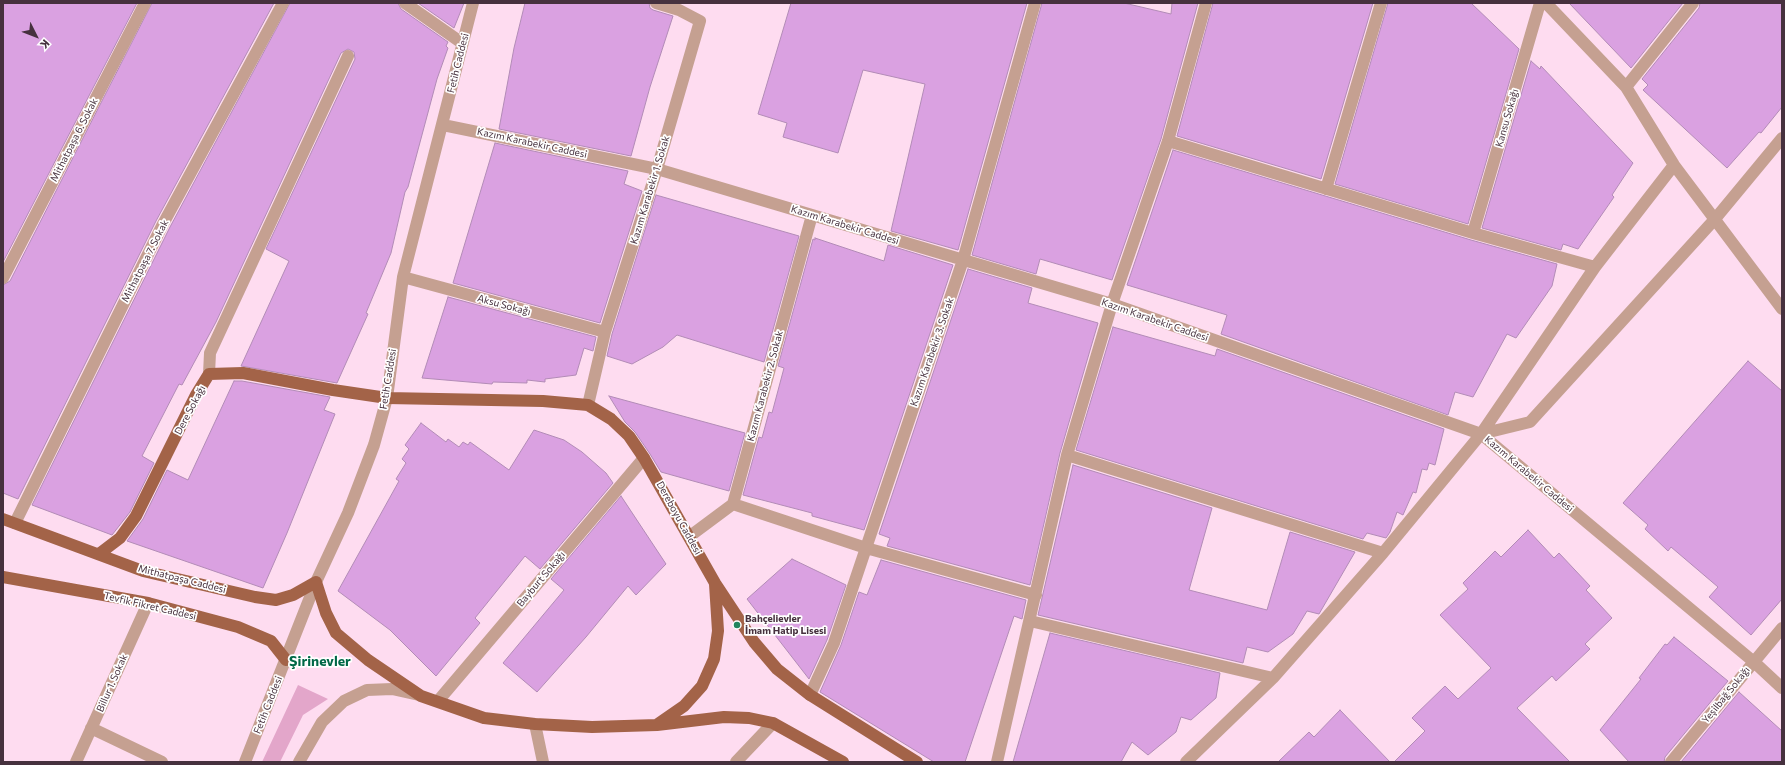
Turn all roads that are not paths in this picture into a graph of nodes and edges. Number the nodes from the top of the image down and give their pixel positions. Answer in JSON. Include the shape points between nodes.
{"nodes":[{"id":1,"x":145,"y":3,"type":"edge"},
{"id":2,"x":283,"y":3,"type":"edge"},
{"id":3,"x":405,"y":3,"type":"edge"},
{"id":4,"x":473,"y":3,"type":"edge"},
{"id":5,"x":656,"y":3,"type":"edge"},
{"id":6,"x":1036,"y":3,"type":"edge"},
{"id":7,"x":1206,"y":3,"type":"edge"},
{"id":8,"x":1381,"y":3,"type":"edge"},
{"id":9,"x":1540,"y":3,"type":"edge"},
{"id":10,"x":1546,"y":3,"type":"edge"},
{"id":11,"x":1693,"y":3,"type":"edge"},
{"id":12,"x":462,"y":43,"type":"junction"},
{"id":13,"x":348,"y":56,"type":"dead end"},
{"id":14,"x":1626,"y":87,"type":"junction"},
{"id":15,"x":443,"y":125,"type":"junction"},
{"id":16,"x":1782,"y":138,"type":"edge"},
{"id":17,"x":1168,"y":141,"type":"junction"},
{"id":18,"x":1674,"y":166,"type":"junction"},
{"id":19,"x":657,"y":169,"type":"junction"},
{"id":20,"x":1326,"y":189,"type":"junction"},
{"id":21,"x":812,"y":215,"type":"junction"},
{"id":22,"x":1715,"y":219,"type":"junction"},
{"id":23,"x":1473,"y":233,"type":"junction"},
{"id":24,"x":963,"y":260,"type":"junction"},
{"id":25,"x":1595,"y":267,"type":"junction"},
{"id":26,"x":403,"y":277,"type":"junction"},
{"id":27,"x":3,"y":278,"type":"edge"},
{"id":28,"x":1112,"y":304,"type":"junction"},
{"id":29,"x":1782,"y":309,"type":"edge"},
{"id":30,"x":606,"y":332,"type":"junction"},
{"id":31,"x":209,"y":374,"type":"junction"},
{"id":32,"x":387,"y":398,"type":"junction"},
{"id":33,"x":588,"y":405,"type":"junction"},
{"id":34,"x":1481,"y":434,"type":"junction"},
{"id":35,"x":1067,"y":455,"type":"junction"},
{"id":36,"x":644,"y":458,"type":"junction"},
{"id":37,"x":733,"y":504,"type":"junction"},
{"id":38,"x":3,"y":518,"type":"edge"},
{"id":39,"x":15,"y":523,"type":"junction"},
{"id":40,"x":690,"y":536,"type":"junction"},
{"id":41,"x":866,"y":548,"type":"junction"},
{"id":42,"x":1383,"y":553,"type":"junction"},
{"id":43,"x":100,"y":554,"type":"junction"},
{"id":44,"x":3,"y":577,"type":"edge"},
{"id":45,"x":316,"y":582,"type":"junction"},
{"id":46,"x":715,"y":583,"type":"junction"},
{"id":47,"x":1036,"y":595,"type":"junction"},
{"id":48,"x":148,"y":603,"type":"junction"},
{"id":49,"x":1030,"y":621,"type":"junction"},
{"id":50,"x":1782,"y":628,"type":"edge"},
{"id":51,"x":286,"y":660,"type":"junction"},
{"id":52,"x":1754,"y":662,"type":"junction"},
{"id":53,"x":1272,"y":678,"type":"junction"},
{"id":54,"x":1782,"y":688,"type":"edge"},
{"id":55,"x":810,"y":695,"type":"junction"},
{"id":56,"x":422,"y":696,"type":"junction"},
{"id":57,"x":438,"y":702,"type":"junction"},
{"id":58,"x":773,"y":723,"type":"junction"},
{"id":59,"x":534,"y":724,"type":"junction"},
{"id":60,"x":657,"y":725,"type":"junction"},
{"id":61,"x":91,"y":728,"type":"junction"},
{"id":62,"x":76,"y":762,"type":"edge"},
{"id":63,"x":162,"y":762,"type":"edge"},
{"id":64,"x":245,"y":762,"type":"edge"},
{"id":65,"x":299,"y":762,"type":"edge"},
{"id":66,"x":543,"y":762,"type":"edge"},
{"id":67,"x":736,"y":762,"type":"edge"},
{"id":68,"x":843,"y":762,"type":"edge"},
{"id":69,"x":917,"y":762,"type":"edge"},
{"id":70,"x":997,"y":762,"type":"edge"},
{"id":71,"x":1186,"y":762,"type":"edge"},
{"id":72,"x":1671,"y":762,"type":"edge"}],
"edges":[{"from":1,"to":27,"type":"street","name":"Mithatpaşa 6. Sokak"},
{"from":2,"to":39,"type":"street","name":"Mithatpaşa 7. Sokak","via":[[163,224]]},
{"from":3,"to":12,"type":"street"},
{"from":4,"to":12,"type":"street","name":"Fetih Caddesi"},
{"from":5,"to":19,"type":"street","name":"Kazım Karabekir 1. Sokak","via":[[679,10],[700,21]]},
{"from":6,"to":24,"type":"street","name":"Kazım Karabekir 3. Sokak"},
{"from":7,"to":17,"type":"street"},
{"from":8,"to":20,"type":"street"},
{"from":9,"to":23,"type":"street","name":"Kansu Sokağı"},
{"from":10,"to":14,"type":"street"},
{"from":11,"to":14,"type":"street"},
{"from":12,"to":15,"type":"street","name":"Fetih Caddesi"},
{"from":13,"to":31,"type":"street","via":[[210,353]]},
{"from":14,"to":18,"type":"street"},
{"from":15,"to":19,"type":"street","name":"Kazım Karabekir Caddesi"},
{"from":15,"to":26,"type":"street","name":"Fetih Caddesi"},
{"from":16,"to":22,"type":"street"},
{"from":17,"to":20,"type":"street"},
{"from":17,"to":28,"type":"street"},
{"from":18,"to":22,"type":"street"},
{"from":18,"to":25,"type":"street"},
{"from":19,"to":21,"type":"street","name":"Kazım Karabekir Caddesi"},
{"from":19,"to":30,"type":"street","name":"Kazım Karabekir 1. Sokak"},
{"from":20,"to":23,"type":"street"},
{"from":21,"to":24,"type":"street","name":"Kazım Karabekir Caddesi"},
{"from":21,"to":37,"type":"street","name":"Kazım Karabekir 2. Sokak"},
{"from":22,"to":29,"type":"street"},
{"from":22,"to":34,"type":"street","via":[[1530,422]]},
{"from":23,"to":25,"type":"street"},
{"from":24,"to":28,"type":"street","name":"Kazım Karabekir Caddesi"},
{"from":24,"to":41,"type":"street","name":"Kazım Karabekir 3. Sokak"},
{"from":25,"to":34,"type":"street"},
{"from":26,"to":30,"type":"street","name":"Aksu Sokağı"},
{"from":26,"to":32,"type":"street","name":"Fetih Caddesi"},
{"from":28,"to":34,"type":"street","name":"Kazım Karabekir Caddesi"},
{"from":28,"to":35,"type":"street"},
{"from":30,"to":33,"type":"street","name":"Kazım Karabekir 1. Sokak"},
{"from":31,"to":32,"type":"main road","name":"Dere Sokağı","via":[[243,373]]},
{"from":31,"to":43,"type":"main road","name":"Dere Sokağı","via":[[136,516],[120,538]]},
{"from":32,"to":33,"type":"main road","name":"Dereboyu Caddesi","via":[[543,401]]},
{"from":32,"to":45,"type":"street","name":"Fetih Caddesi","via":[[374,445],[348,513]]},
{"from":33,"to":36,"type":"main road","name":"Dereboyu Caddesi","via":[[611,419],[629,436]]},
{"from":34,"to":42,"type":"street"},
{"from":34,"to":52,"type":"street","name":"Kazım Karabekir Caddesi"},
{"from":35,"to":42,"type":"street"},
{"from":35,"to":47,"type":"street"},
{"from":36,"to":40,"type":"main road","name":"Dereboyu Caddesi"},
{"from":36,"to":57,"type":"street","name":"Bayburt Sokağı"},
{"from":37,"to":40,"type":"street"},
{"from":37,"to":41,"type":"street"},
{"from":38,"to":39,"type":"main road","name":"Mithatpaşa Caddesi"},
{"from":39,"to":43,"type":"main road","name":"Mithatpaşa Caddesi"},
{"from":40,"to":46,"type":"main road","name":"Dereboyu Caddesi"},
{"from":41,"to":47,"type":"street"},
{"from":41,"to":55,"type":"street","name":"Kazım Karabekir 3. Sokak","via":[[834,643]]},
{"from":42,"to":53,"type":"street"},
{"from":43,"to":45,"type":"main road","name":"Mithatpaşa Caddesi","via":[[143,571],[247,596],[276,600],[293,595]]},
{"from":44,"to":48,"type":"main road","name":"Tevfik Fikret Caddesi"},
{"from":45,"to":51,"type":"street","name":"Fetih Caddesi"},
{"from":45,"to":56,"type":"main road","via":[[326,613],[336,633],[368,660]]},
{"from":46,"to":55,"type":"main road","name":"Dereboyu Caddesi","via":[[754,642],[777,669]]},
{"from":46,"to":60,"type":"main road","via":[[718,631],[714,659],[702,686],[684,706]]},
{"from":47,"to":49,"type":"street"},
{"from":48,"to":51,"type":"main road","name":"Tevfik Fikret Caddesi","via":[[238,627],[271,641]]},
{"from":48,"to":61,"type":"street","name":"Billur 1. Sokak"},
{"from":49,"to":53,"type":"street"},
{"from":49,"to":70,"type":"street"},
{"from":50,"to":52,"type":"street","name":"Yeşilbağ Sokağı"},
{"from":51,"to":64,"type":"street","name":"Fetih Caddesi"},
{"from":52,"to":54,"type":"street","name":"Kazım Karabekir Caddesi"},
{"from":52,"to":72,"type":"street","name":"Yeşilbağ Sokağı"},
{"from":53,"to":71,"type":"street"},
{"from":55,"to":69,"type":"main road","name":"Dereboyu Caddesi"},
{"from":56,"to":57,"type":"main road"},
{"from":56,"to":65,"type":"street","via":[[392,689],[367,690],[344,701],[322,722]]},
{"from":57,"to":59,"type":"main road","via":[[484,718]]},
{"from":58,"to":60,"type":"main road","via":[[749,718],[724,718]]},
{"from":58,"to":67,"type":"street"},
{"from":58,"to":68,"type":"main road"},
{"from":59,"to":60,"type":"main road","via":[[592,727]]},
{"from":59,"to":66,"type":"street"},
{"from":61,"to":62,"type":"street","name":"Billur 1. Sokak"},
{"from":61,"to":63,"type":"street"}]}
